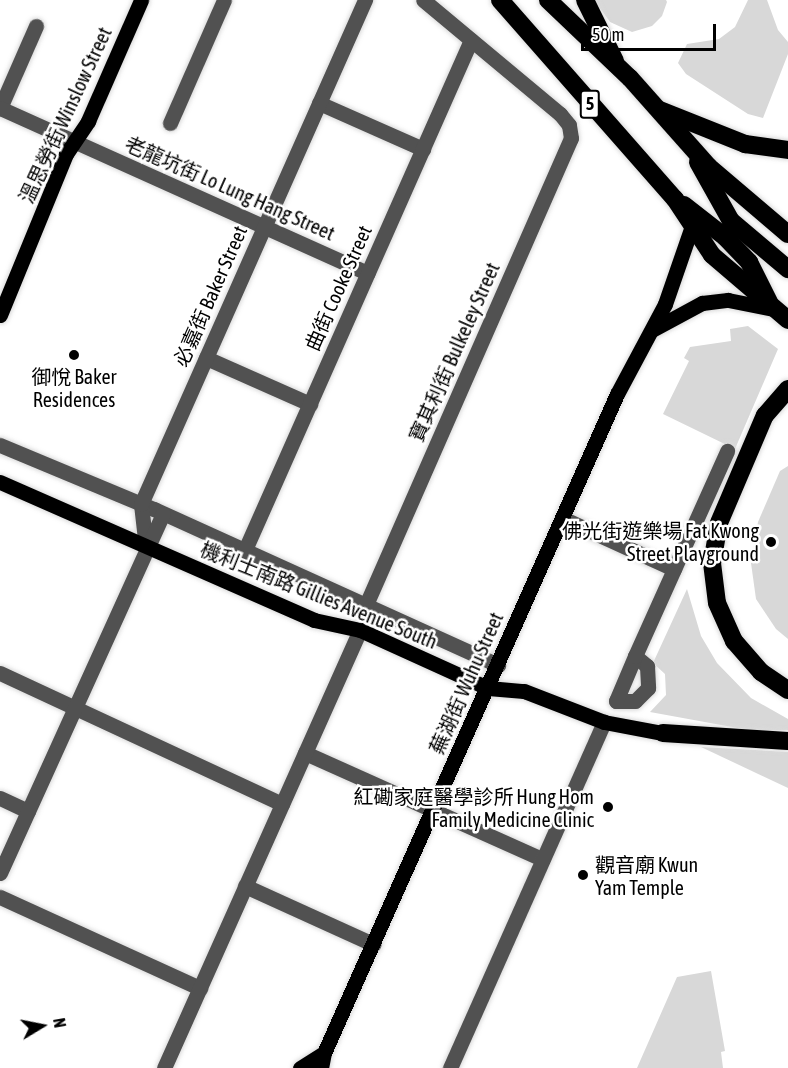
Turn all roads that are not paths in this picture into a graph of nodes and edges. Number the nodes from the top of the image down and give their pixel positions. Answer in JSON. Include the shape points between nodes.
{"nodes":[{"id":1,"x":141,"y":0,"type":"edge"},
{"id":2,"x":224,"y":0,"type":"edge"},
{"id":3,"x":365,"y":0,"type":"edge"},
{"id":4,"x":423,"y":0,"type":"edge"},
{"id":5,"x":500,"y":0,"type":"edge"},
{"id":6,"x":548,"y":0,"type":"edge"},
{"id":7,"x":585,"y":0,"type":"edge"},
{"id":8,"x":36,"y":26,"type":"dead end"},
{"id":9,"x":471,"y":40,"type":"junction"},
{"id":10,"x":617,"y":65,"type":"junction"},
{"id":11,"x":319,"y":103,"type":"junction"},
{"id":12,"x":0,"y":108,"type":"edge"},
{"id":13,"x":660,"y":110,"type":"junction"},
{"id":14,"x":170,"y":123,"type":"dead end"},
{"id":15,"x":76,"y":141,"type":"junction"},
{"id":16,"x":688,"y":144,"type":"junction"},
{"id":17,"x":423,"y":149,"type":"junction"},
{"id":18,"x":788,"y":150,"type":"edge"},
{"id":19,"x":675,"y":199,"type":"junction"},
{"id":20,"x":264,"y":226,"type":"junction"},
{"id":21,"x":692,"y":226,"type":"junction"},
{"id":22,"x":788,"y":234,"type":"edge"},
{"id":23,"x":788,"y":268,"type":"edge"},
{"id":24,"x":368,"y":273,"type":"junction"},
{"id":25,"x":773,"y":309,"type":"junction"},
{"id":26,"x":0,"y":315,"type":"edge"},
{"id":27,"x":788,"y":320,"type":"edge"},
{"id":28,"x":649,"y":332,"type":"junction"},
{"id":29,"x":206,"y":358,"type":"junction"},
{"id":30,"x":788,"y":389,"type":"edge"},
{"id":31,"x":310,"y":404,"type":"junction"},
{"id":32,"x":0,"y":445,"type":"edge"},
{"id":33,"x":727,"y":451,"type":"dead end"},
{"id":34,"x":0,"y":482,"type":"edge"},
{"id":35,"x":141,"y":504,"type":"junction"},
{"id":36,"x":163,"y":514,"type":"junction"},
{"id":37,"x":562,"y":518,"type":"junction"},
{"id":38,"x":146,"y":548,"type":"junction"},
{"id":39,"x":244,"y":552,"type":"junction"},
{"id":40,"x":674,"y":569,"type":"junction"},
{"id":41,"x":365,"y":607,"type":"junction"},
{"id":42,"x":360,"y":630,"type":"junction"},
{"id":43,"x":635,"y":656,"type":"dead end"},
{"id":44,"x":498,"y":665,"type":"junction"},
{"id":45,"x":0,"y":673,"type":"edge"},
{"id":46,"x":488,"y":688,"type":"junction"},
{"id":47,"x":788,"y":690,"type":"edge"},
{"id":48,"x":74,"y":708,"type":"junction"},
{"id":49,"x":604,"y":722,"type":"junction"},
{"id":50,"x":663,"y":733,"type":"joint"},
{"id":51,"x":788,"y":741,"type":"edge"},
{"id":52,"x":305,"y":753,"type":"junction"},
{"id":53,"x":0,"y":798,"type":"edge"},
{"id":54,"x":282,"y":804,"type":"junction"},
{"id":55,"x":433,"y":810,"type":"junction"},
{"id":56,"x":28,"y":811,"type":"junction"},
{"id":57,"x":542,"y":859,"type":"junction"},
{"id":58,"x":0,"y":873,"type":"edge"},
{"id":59,"x":245,"y":886,"type":"junction"},
{"id":60,"x":0,"y":897,"type":"edge"},
{"id":61,"x":373,"y":944,"type":"junction"},
{"id":62,"x":200,"y":987,"type":"junction"},
{"id":63,"x":322,"y":1061,"type":"edge"},
{"id":64,"x":164,"y":1068,"type":"edge"},
{"id":65,"x":300,"y":1068,"type":"edge"},
{"id":66,"x":450,"y":1068,"type":"edge"}],
"edges":[{"from":1,"to":15,"type":"main road","name":"溫思勞街 Winslow Street"},
{"from":2,"to":14,"type":"street"},
{"from":3,"to":11,"type":"street","name":"必嘉街 Baker Street"},
{"from":4,"to":9,"type":"street"},
{"from":5,"to":19,"type":"highway","number":"5"},
{"from":6,"to":10,"type":"highway","number":"5"},
{"from":7,"to":10,"type":"highway"},
{"from":8,"to":12,"type":"street"},
{"from":9,"to":17,"type":"street","name":"曲街 Cooke Street"},
{"from":9,"to":41,"type":"street","name":"寶其利街 Bulkeley Street","via":[[560,114],[568,125],[570,145]]},
{"from":10,"to":13,"type":"highway","number":"5"},
{"from":11,"to":17,"type":"street"},
{"from":11,"to":20,"type":"street","name":"必嘉街 Baker Street"},
{"from":12,"to":15,"type":"street","name":"老龍坑街 Lo Lung Hang Street"},
{"from":13,"to":16,"type":"highway","number":"5"},
{"from":13,"to":18,"type":"highway","via":[[745,144]]},
{"from":15,"to":20,"type":"street","name":"老龍坑街 Lo Lung Hang Street"},
{"from":15,"to":26,"type":"main road","name":"溫思勞街 Winslow Street","via":[[66,154]]},
{"from":16,"to":22,"type":"highway","number":"5"},
{"from":16,"to":23,"type":"highway","via":[[731,221]]},
{"from":17,"to":24,"type":"street","name":"曲街 Cooke Street"},
{"from":19,"to":21,"type":"highway","number":"5"},
{"from":19,"to":25,"type":"highway","number":"5","via":[[725,237],[749,262]]},
{"from":20,"to":24,"type":"street","name":"老龍坑街 Lo Lung Hang Street"},
{"from":20,"to":29,"type":"street","name":"必嘉街 Baker Street"},
{"from":21,"to":25,"type":"highway","number":"5","via":[[712,255]]},
{"from":21,"to":28,"type":"main road","name":"蕪湖街 Wuhu Street","via":[[669,294]]},
{"from":24,"to":31,"type":"street","name":"曲街 Cooke Street"},
{"from":25,"to":27,"type":"highway","number":"5"},
{"from":25,"to":28,"type":"main road","via":[[728,300],[702,303]]},
{"from":28,"to":37,"type":"main road","name":"蕪湖街 Wuhu Street"},
{"from":29,"to":31,"type":"street"},
{"from":29,"to":35,"type":"street","name":"必嘉街 Baker Street"},
{"from":30,"to":47,"type":"highway","via":[[765,415],[737,478],[718,523],[712,563],[717,603],[734,641],[761,672]]},
{"from":31,"to":39,"type":"street","name":"曲街 Cooke Street"},
{"from":32,"to":35,"type":"street","name":"機利士南路 Gillies Avenue South"},
{"from":33,"to":40,"type":"street"},
{"from":34,"to":38,"type":"main road","name":"機利士南路 Gillies Avenue South"},
{"from":35,"to":36,"type":"street","name":"機利士南路 Gillies Avenue South"},
{"from":35,"to":38,"type":"street"},
{"from":36,"to":38,"type":"street"},
{"from":36,"to":39,"type":"street","name":"機利士南路 Gillies Avenue South"},
{"from":37,"to":40,"type":"street"},
{"from":37,"to":44,"type":"main road","name":"蕪湖街 Wuhu Street"},
{"from":38,"to":42,"type":"main road","name":"機利士南路 Gillies Avenue South","via":[[314,620]]},
{"from":38,"to":48,"type":"street"},
{"from":39,"to":41,"type":"street","name":"機利士南路 Gillies Avenue South"},
{"from":40,"to":43,"type":"street"},
{"from":41,"to":44,"type":"street","name":"機利士南路 Gillies Avenue South"},
{"from":42,"to":46,"type":"main road","name":"機利士南路 Gillies Avenue South"},
{"from":42,"to":52,"type":"street"},
{"from":44,"to":46,"type":"main road","name":"蕪湖街 Wuhu Street"},
{"from":45,"to":48,"type":"street"},
{"from":46,"to":49,"type":"main road","name":"機利士南路 Gillies Avenue South","via":[[524,691]]},
{"from":46,"to":55,"type":"main road","name":"蕪湖街 Wuhu Street"},
{"from":48,"to":54,"type":"street"},
{"from":48,"to":56,"type":"street"},
{"from":49,"to":50,"type":"main road","name":"機利士南路 Gillies Avenue South"},
{"from":49,"to":57,"type":"street"},
{"from":50,"to":51,"type":"highway"},
{"from":52,"to":54,"type":"street"},
{"from":52,"to":55,"type":"street"},
{"from":53,"to":56,"type":"street"},
{"from":54,"to":59,"type":"street"},
{"from":55,"to":57,"type":"street"},
{"from":55,"to":61,"type":"main road","name":"蕪湖街 Wuhu Street"},
{"from":56,"to":58,"type":"street"},
{"from":57,"to":66,"type":"street"},
{"from":59,"to":61,"type":"street"},
{"from":59,"to":62,"type":"street"},
{"from":60,"to":62,"type":"street"},
{"from":61,"to":63,"type":"main road","name":"蕪湖街 Wuhu Street"},
{"from":62,"to":64,"type":"street"},
{"from":63,"to":65,"type":"main road","name":"蕪湖街 Wuhu Street"}]}
